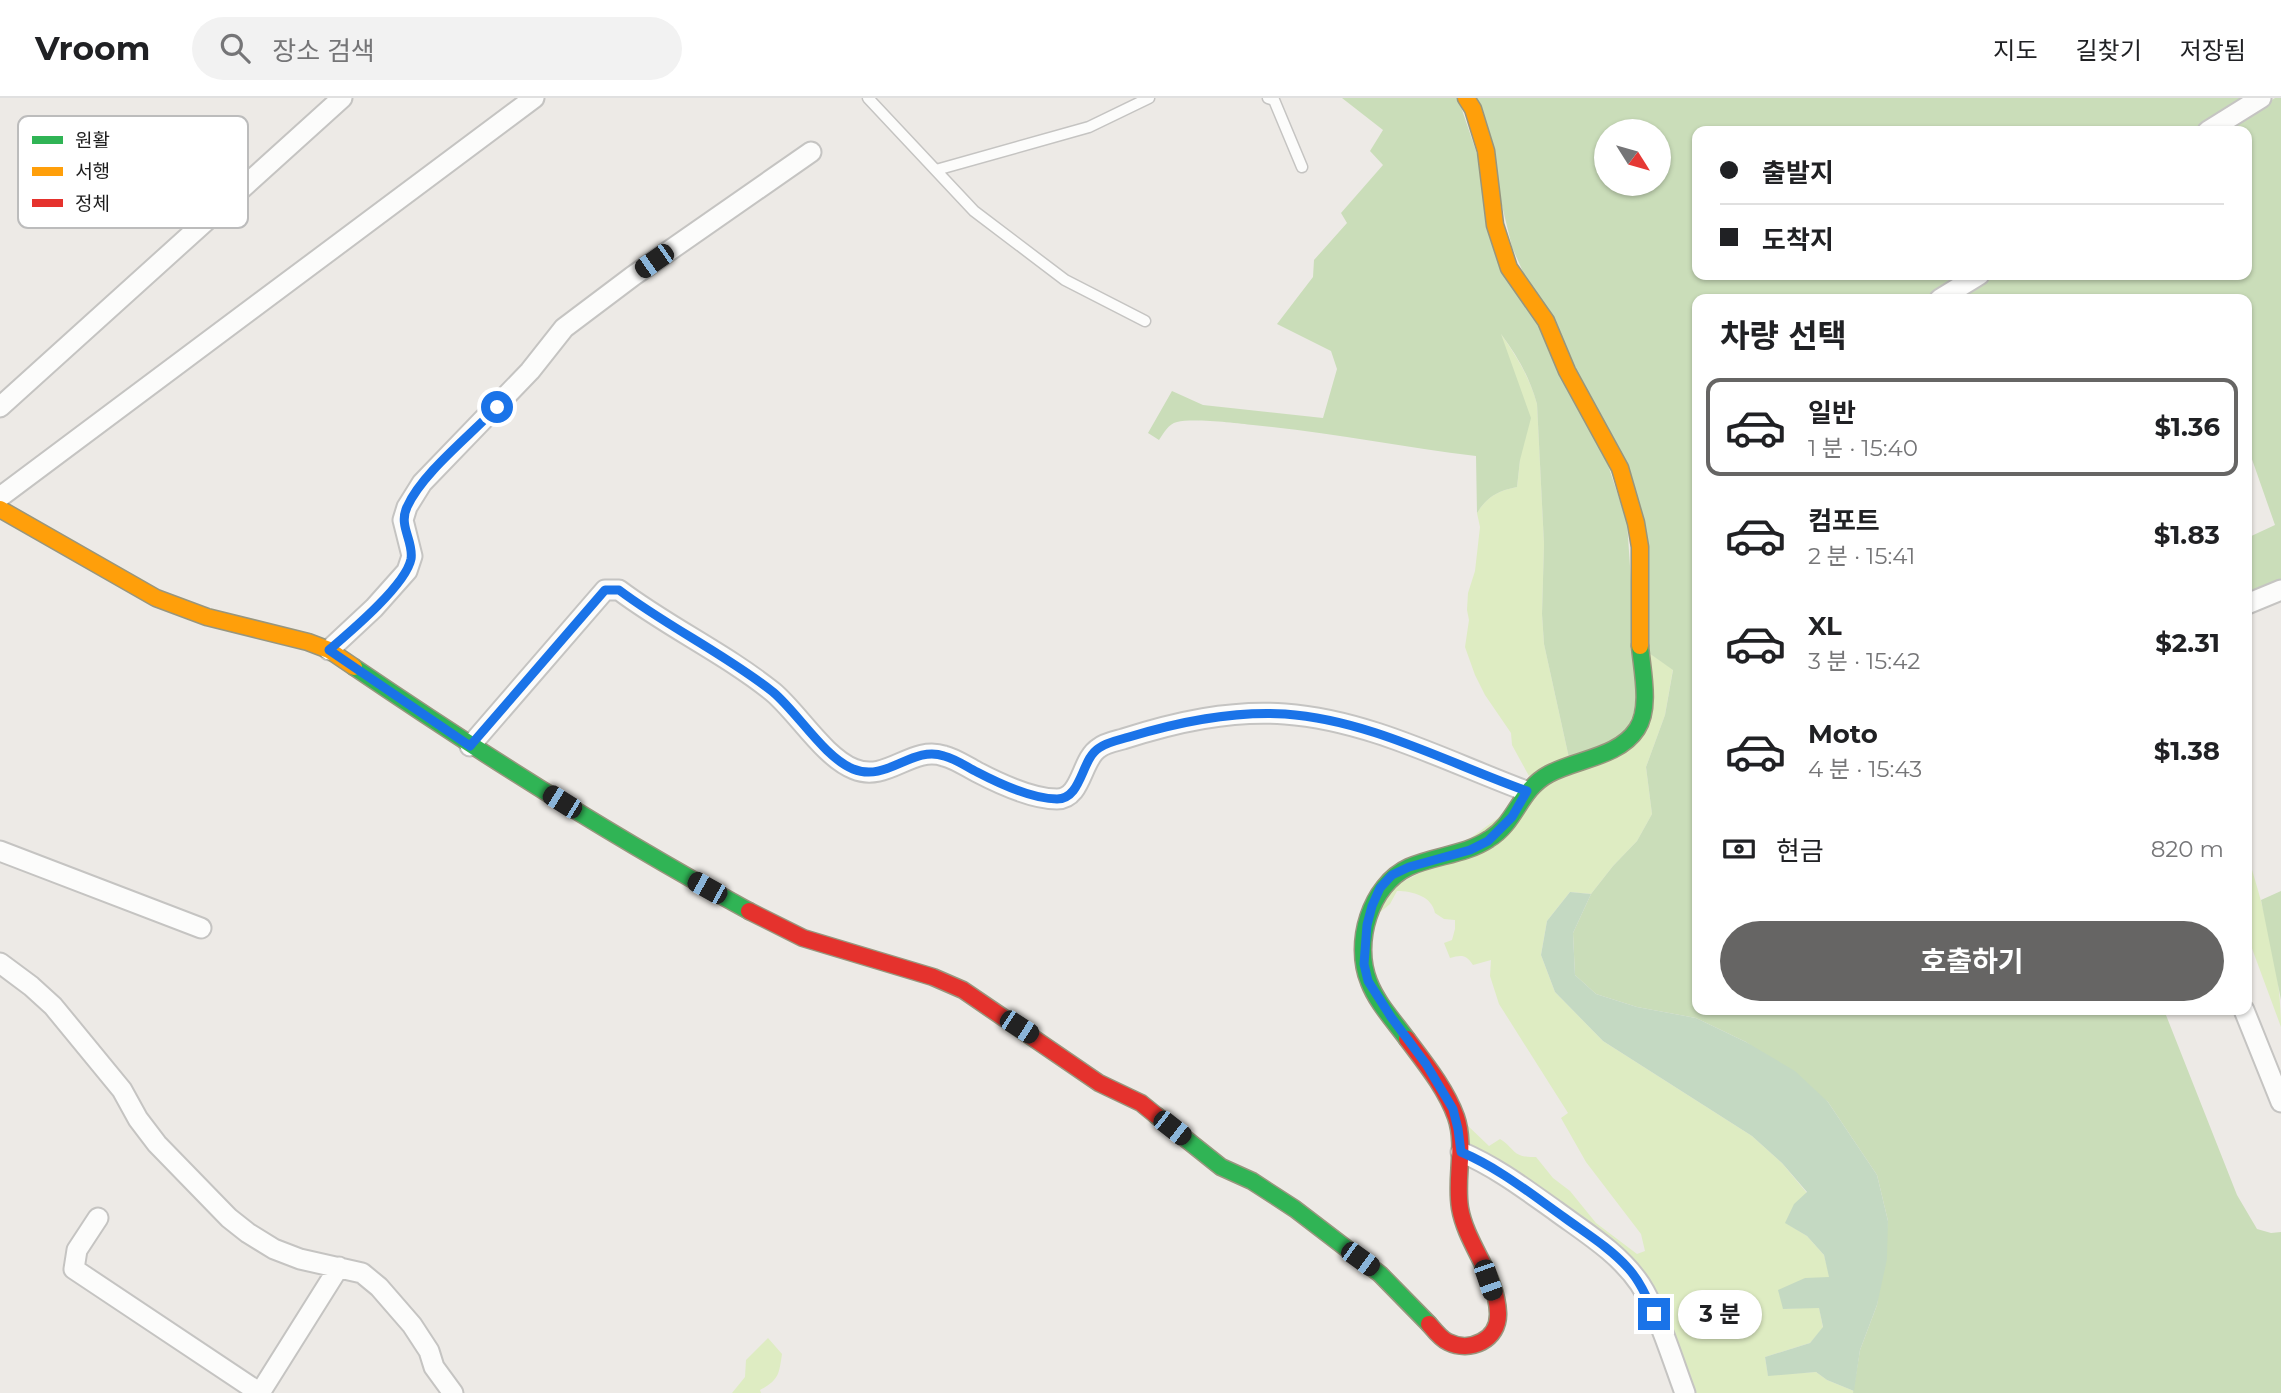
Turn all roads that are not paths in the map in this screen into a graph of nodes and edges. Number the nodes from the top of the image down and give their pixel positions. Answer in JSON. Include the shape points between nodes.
{"nodes":[{"id":1,"x":342,"y":98,"type":"edge"},
{"id":2,"x":534,"y":98,"type":"edge"},
{"id":3,"x":868,"y":98,"type":"edge"},
{"id":4,"x":1149,"y":98,"type":"edge"},
{"id":5,"x":1268,"y":98,"type":"edge"},
{"id":6,"x":1466,"y":98,"type":"edge"},
{"id":7,"x":2260,"y":98,"type":"edge"},
{"id":8,"x":2216,"y":126,"type":"edge"},
{"id":9,"x":811,"y":152,"type":"dead end"},
{"id":10,"x":1302,"y":167,"type":"dead end"},
{"id":11,"x":936,"y":170,"type":"junction"},
{"id":12,"x":248,"y":183,"type":"edge"},
{"id":13,"x":198,"y":228,"type":"edge"},
{"id":14,"x":1971,"y":280,"type":"edge"},
{"id":15,"x":1948,"y":294,"type":"edge"},
{"id":16,"x":1145,"y":321,"type":"dead end"},
{"id":17,"x":0,"y":407,"type":"edge"},
{"id":18,"x":0,"y":498,"type":"edge"},
{"id":19,"x":0,"y":509,"type":"edge"},
{"id":20,"x":2281,"y":590,"type":"edge"},
{"id":21,"x":2252,"y":602,"type":"edge"},
{"id":22,"x":329,"y":650,"type":"junction"},
{"id":23,"x":470,"y":746,"type":"junction"},
{"id":24,"x":1527,"y":791,"type":"junction"},
{"id":25,"x":0,"y":851,"type":"edge"},
{"id":26,"x":201,"y":928,"type":"dead end"},
{"id":27,"x":0,"y":963,"type":"edge"},
{"id":28,"x":2246,"y":1015,"type":"edge"},
{"id":29,"x":2281,"y":1102,"type":"edge"},
{"id":30,"x":1461,"y":1152,"type":"junction"},
{"id":31,"x":98,"y":1218,"type":"dead end"},
{"id":32,"x":339,"y":1267,"type":"junction"},
{"id":33,"x":453,"y":1393,"type":"edge"},
{"id":34,"x":1685,"y":1393,"type":"edge"}],
"edges":[{"from":1,"to":12,"type":"street"},
{"from":2,"to":18,"type":"street"},
{"from":3,"to":11,"type":"lane"},
{"from":4,"to":11,"type":"lane","via":[[1089,127]]},
{"from":5,"to":10,"type":"lane","via":[[1274,100]]},
{"from":6,"to":24,"type":"street","via":[[1486,150],[1495,225],[1505,258],[1546,321],[1567,371],[1620,468],[1640,547],[1645,713],[1640,726],[1619,748],[1559,768]]},
{"from":7,"to":8,"type":"street"},
{"from":9,"to":22,"type":"street","via":[[564,328],[530,371],[422,483],[403,520],[412,556],[407,571]]},
{"from":11,"to":16,"type":"lane","via":[[974,211],[1065,280]]},
{"from":13,"to":17,"type":"street"},
{"from":14,"to":15,"type":"street"},
{"from":19,"to":22,"type":"street","via":[[156,598],[207,617]]},
{"from":20,"to":21,"type":"street"},
{"from":22,"to":23,"type":"street"},
{"from":23,"to":24,"type":"street","via":[[605,590],[619,590],[775,693],[836,758],[869,773],[934,753],[1027,792],[1061,799],[1077,784],[1098,748],[1155,729],[1217,716],[1285,714],[1374,732]]},
{"from":23,"to":30,"type":"street","via":[[764,919],[803,938],[963,990],[1099,1083],[1141,1103],[1222,1167],[1295,1209],[1380,1274],[1445,1341],[1459,1347],[1476,1346],[1491,1336],[1498,1322],[1488,1280],[1461,1211],[1457,1174]]},
{"from":24,"to":30,"type":"street","via":[[1512,817],[1488,841],[1392,875],[1380,888],[1367,925],[1364,964],[1368,981],[1453,1109]]},
{"from":25,"to":26,"type":"street"},
{"from":27,"to":32,"type":"street","via":[[53,1006],[122,1090],[157,1144],[229,1218],[274,1250]]},
{"from":28,"to":29,"type":"street"},
{"from":30,"to":34,"type":"street","via":[[1507,1176],[1630,1270],[1642,1287]]},
{"from":31,"to":32,"type":"street","via":[[76,1250],[74,1269],[254,1389],[263,1388]]},
{"from":32,"to":33,"type":"street","via":[[362,1273],[396,1306],[424,1342]]}]}
